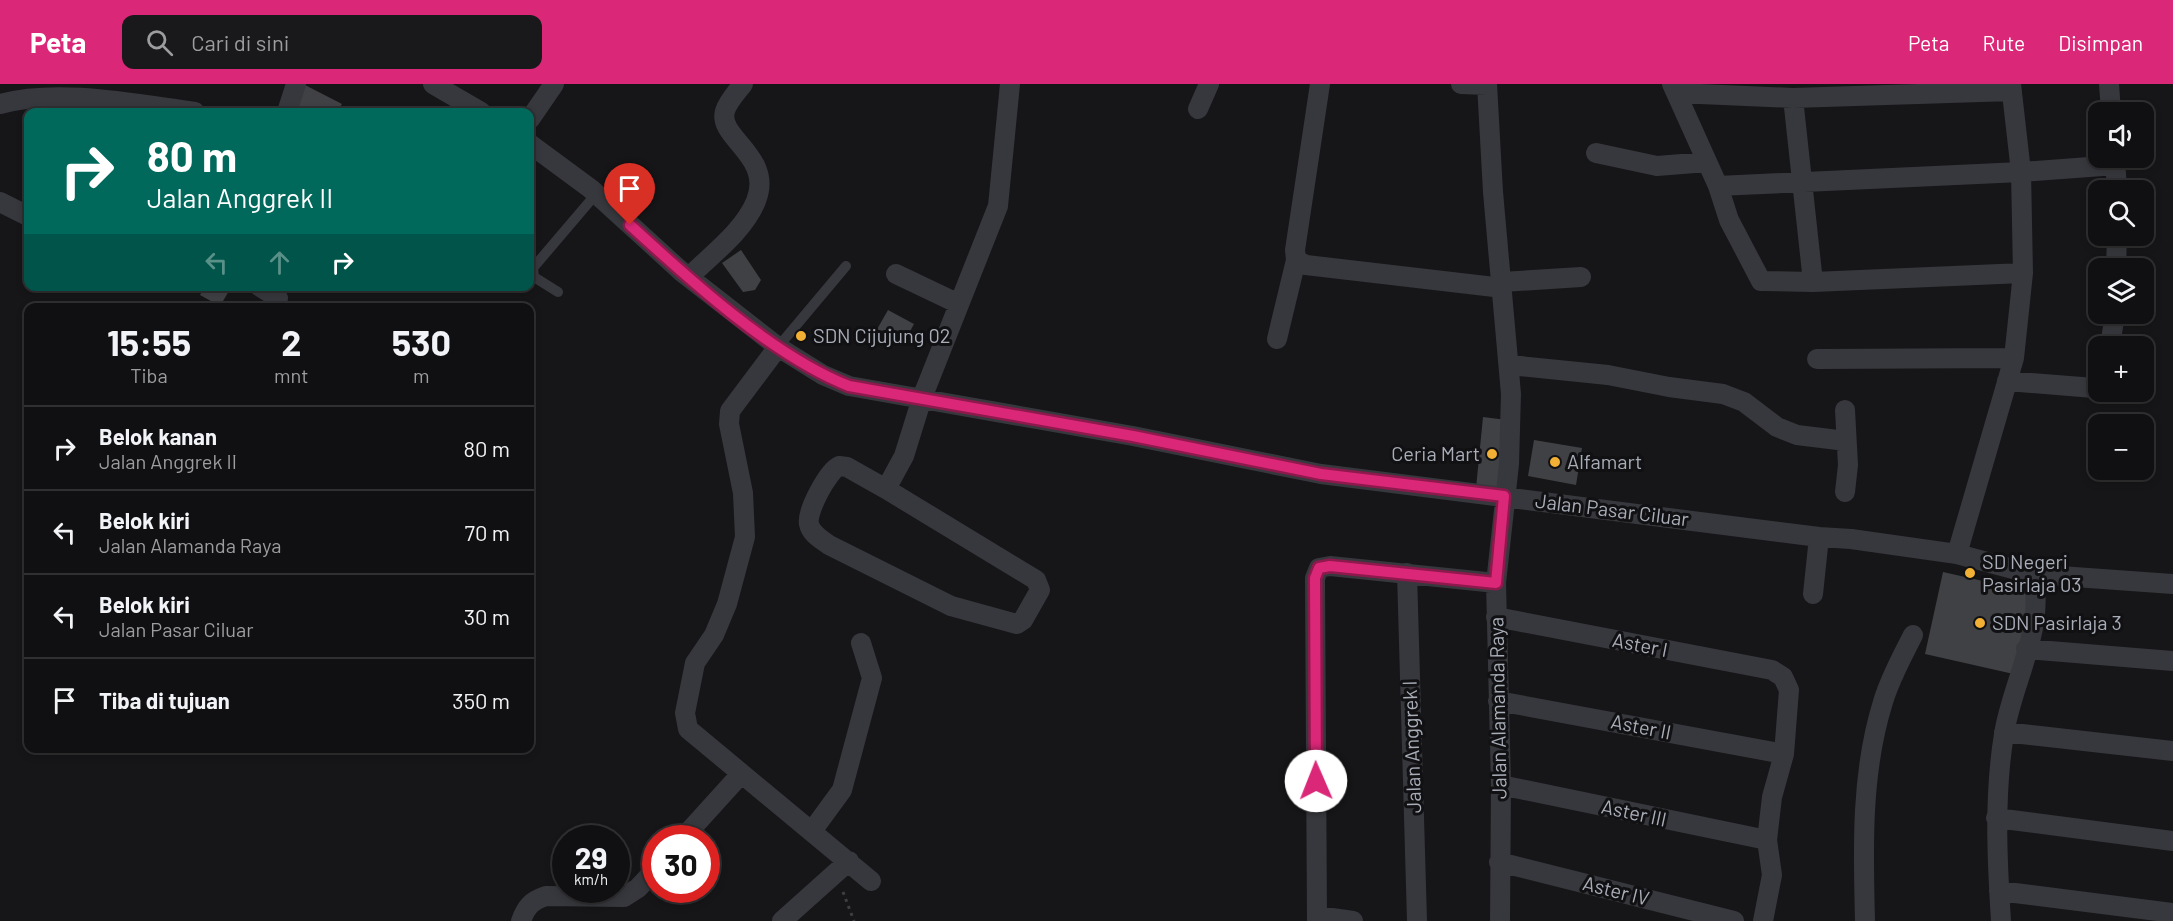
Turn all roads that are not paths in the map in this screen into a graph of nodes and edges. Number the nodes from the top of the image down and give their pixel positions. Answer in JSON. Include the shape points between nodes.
{"nodes":[{"id":1,"x":296,"y":84,"type":"edge"},
{"id":2,"x":433,"y":84,"type":"edge"},
{"id":3,"x":554,"y":84,"type":"edge"},
{"id":4,"x":743,"y":84,"type":"edge"},
{"id":5,"x":1010,"y":84,"type":"edge"},
{"id":6,"x":1209,"y":84,"type":"edge"},
{"id":7,"x":1320,"y":84,"type":"edge"},
{"id":8,"x":1461,"y":84,"type":"edge"},
{"id":9,"x":2109,"y":84,"type":"edge"},
{"id":10,"x":1487,"y":85,"type":"edge"},
{"id":11,"x":1965,"y":88,"type":"edge"},
{"id":12,"x":2012,"y":88,"type":"edge"},
{"id":13,"x":1675,"y":89,"type":"edge"},
{"id":14,"x":1793,"y":98,"type":"junction"},
{"id":15,"x":28,"y":99,"type":"edge"},
{"id":16,"x":2110,"y":102,"type":"edge"},
{"id":17,"x":0,"y":104,"type":"edge"},
{"id":18,"x":139,"y":108,"type":"edge"},
{"id":19,"x":288,"y":108,"type":"edge"},
{"id":20,"x":475,"y":108,"type":"edge"},
{"id":21,"x":1198,"y":109,"type":"dead end"},
{"id":22,"x":534,"y":113,"type":"edge"},
{"id":23,"x":534,"y":147,"type":"edge"},
{"id":24,"x":1596,"y":153,"type":"dead end"},
{"id":25,"x":1707,"y":162,"type":"junction"},
{"id":26,"x":2088,"y":164,"type":"edge"},
{"id":27,"x":2021,"y":172,"type":"junction"},
{"id":28,"x":1802,"y":183,"type":"junction"},
{"id":29,"x":1718,"y":186,"type":"junction"},
{"id":30,"x":596,"y":194,"type":"junction"},
{"id":31,"x":0,"y":201,"type":"edge"},
{"id":32,"x":24,"y":214,"type":"edge"},
{"id":33,"x":1296,"y":260,"type":"junction"},
{"id":34,"x":846,"y":266,"type":"dead end"},
{"id":35,"x":534,"y":267,"type":"edge"},
{"id":36,"x":2024,"y":273,"type":"junction"},
{"id":37,"x":896,"y":274,"type":"dead end"},
{"id":38,"x":534,"y":277,"type":"edge"},
{"id":39,"x":689,"y":277,"type":"junction"},
{"id":40,"x":1581,"y":277,"type":"dead end"},
{"id":41,"x":1813,"y":282,"type":"junction"},
{"id":42,"x":1503,"y":285,"type":"junction"},
{"id":43,"x":267,"y":291,"type":"edge"},
{"id":44,"x":558,"y":292,"type":"dead end"},
{"id":45,"x":278,"y":298,"type":"dead end"},
{"id":46,"x":959,"y":304,"type":"junction"},
{"id":47,"x":1277,"y":339,"type":"dead end"},
{"id":48,"x":778,"y":347,"type":"junction"},
{"id":49,"x":2014,"y":358,"type":"junction"},
{"id":50,"x":1817,"y":359,"type":"dead end"},
{"id":51,"x":1510,"y":365,"type":"junction"},
{"id":52,"x":2007,"y":381,"type":"junction"},
{"id":53,"x":2088,"y":388,"type":"edge"},
{"id":54,"x":922,"y":398,"type":"junction"},
{"id":55,"x":1845,"y":410,"type":"dead end"},
{"id":56,"x":1846,"y":441,"type":"junction"},
{"id":57,"x":886,"y":489,"type":"junction"},
{"id":58,"x":1845,"y":492,"type":"dead end"},
{"id":59,"x":1504,"y":496,"type":"junction"},
{"id":60,"x":1819,"y":537,"type":"junction"},
{"id":61,"x":1958,"y":554,"type":"junction"},
{"id":62,"x":1407,"y":573,"type":"junction"},
{"id":63,"x":2032,"y":574,"type":"junction"},
{"id":64,"x":1496,"y":583,"type":"junction"},
{"id":65,"x":2173,"y":584,"type":"edge"},
{"id":66,"x":1813,"y":594,"type":"dead end"},
{"id":67,"x":1496,"y":617,"type":"junction"},
{"id":68,"x":1913,"y":635,"type":"dead end"},
{"id":69,"x":861,"y":643,"type":"dead end"},
{"id":70,"x":2026,"y":649,"type":"junction"},
{"id":71,"x":2173,"y":661,"type":"edge"},
{"id":72,"x":1498,"y":701,"type":"junction"},
{"id":73,"x":2004,"y":732,"type":"junction"},
{"id":74,"x":2173,"y":751,"type":"edge"},
{"id":75,"x":1784,"y":754,"type":"junction"},
{"id":76,"x":741,"y":774,"type":"junction"},
{"id":77,"x":1501,"y":785,"type":"junction"},
{"id":78,"x":1996,"y":818,"type":"junction"},
{"id":79,"x":695,"y":825,"type":"edge"},
{"id":80,"x":812,"y":831,"type":"junction"},
{"id":81,"x":1767,"y":840,"type":"junction"},
{"id":82,"x":2173,"y":841,"type":"edge"},
{"id":83,"x":849,"y":861,"type":"junction"},
{"id":84,"x":1499,"y":862,"type":"junction"},
{"id":85,"x":872,"y":881,"type":"dead end"},
{"id":86,"x":642,"y":884,"type":"edge"},
{"id":87,"x":1999,"y":891,"type":"junction"},
{"id":88,"x":2173,"y":913,"type":"edge"},
{"id":89,"x":1317,"y":919,"type":"edge"},
{"id":90,"x":521,"y":921,"type":"edge"},
{"id":91,"x":782,"y":921,"type":"edge"},
{"id":92,"x":1353,"y":921,"type":"edge"},
{"id":93,"x":1417,"y":921,"type":"edge"},
{"id":94,"x":1500,"y":921,"type":"edge"},
{"id":95,"x":1734,"y":921,"type":"edge"},
{"id":96,"x":1763,"y":921,"type":"edge"},
{"id":97,"x":1865,"y":921,"type":"edge"},
{"id":98,"x":2001,"y":921,"type":"edge"}],
"edges":[{"from":1,"to":19,"type":"street"},
{"from":2,"to":20,"type":"street"},
{"from":3,"to":22,"type":"street"},
{"from":4,"to":39,"type":"street","via":[[724,113],[725,126],[756,163],[757,198],[750,214]]},
{"from":5,"to":46,"type":"street","via":[[998,206]]},
{"from":6,"to":21,"type":"street"},
{"from":7,"to":33,"type":"street"},
{"from":8,"to":10,"type":"street"},
{"from":9,"to":16,"type":"street"},
{"from":10,"to":42,"type":"street","name":"Jalan Alamanda Raya"},
{"from":11,"to":12,"type":"street"},
{"from":11,"to":14,"type":"street"},
{"from":12,"to":27,"type":"street"},
{"from":13,"to":14,"type":"street"},
{"from":13,"to":25,"type":"street"},
{"from":14,"to":28,"type":"street"},
{"from":15,"to":17,"type":"street"},
{"from":15,"to":18,"type":"street","via":[[61,97]]},
{"from":23,"to":30,"type":"street","name":"Jalan Pasar Ciluar"},
{"from":24,"to":25,"type":"street","via":[[1658,166]]},
{"from":25,"to":29,"type":"street"},
{"from":26,"to":27,"type":"street"},
{"from":27,"to":28,"type":"street"},
{"from":27,"to":36,"type":"street"},
{"from":28,"to":29,"type":"street"},
{"from":28,"to":41,"type":"street"},
{"from":29,"to":41,"type":"street","via":[[1729,220],[1761,281]]},
{"from":30,"to":35,"type":"lane"},
{"from":30,"to":39,"type":"street","name":"Jalan Pasar Ciluar"},
{"from":31,"to":32,"type":"street"},
{"from":33,"to":42,"type":"street","via":[[1306,265]]},
{"from":33,"to":47,"type":"street"},
{"from":34,"to":48,"type":"lane"},
{"from":36,"to":41,"type":"street"},
{"from":36,"to":49,"type":"street"},
{"from":37,"to":46,"type":"street"},
{"from":38,"to":44,"type":"lane"},
{"from":39,"to":48,"type":"street","name":"Jalan Pasar Ciluar"},
{"from":40,"to":42,"type":"street"},
{"from":42,"to":51,"type":"street","name":"Jalan Alamanda Raya"},
{"from":43,"to":45,"type":"street"},
{"from":46,"to":54,"type":"street"},
{"from":48,"to":54,"type":"street","name":"Jalan Pasar Ciluar","via":[[849,386]]},
{"from":48,"to":76,"type":"street","via":[[730,411],[729,424],[743,493],[745,537],[727,604],[714,635],[695,663],[685,713],[688,729]]},
{"from":49,"to":50,"type":"street"},
{"from":49,"to":52,"type":"street"},
{"from":51,"to":56,"type":"street","via":[[1608,375],[1723,394],[1744,402],[1777,427],[1797,435]]},
{"from":51,"to":59,"type":"street","name":"Jalan Alamanda Raya","via":[[1509,464]]},
{"from":52,"to":53,"type":"street"},
{"from":52,"to":61,"type":"street"},
{"from":54,"to":57,"type":"street","via":[[904,456]]},
{"from":54,"to":59,"type":"street","name":"Jalan Pasar Ciluar","via":[[1321,474]]},
{"from":55,"to":56,"type":"street"},
{"from":56,"to":58,"type":"street"},
{"from":57,"to":57,"type":"street","via":[[847,467],[834,468],[809,517],[813,533],[829,545],[951,606],[1020,623],[1040,590],[1039,584]]},
{"from":59,"to":60,"type":"street","name":"Jalan Pasar Ciluar"},
{"from":59,"to":64,"type":"street","name":"Jalan Alamanda Raya"},
{"from":60,"to":61,"type":"street","name":"Jalan Pasar Ciluar"},
{"from":60,"to":66,"type":"street"},
{"from":61,"to":63,"type":"street","name":"Jalan Pasar Ciluar"},
{"from":62,"to":64,"type":"street"},
{"from":62,"to":89,"type":"street","via":[[1330,566],[1319,568],[1315,578]]},
{"from":62,"to":93,"type":"street","name":"Jalan Anggrek I"},
{"from":63,"to":65,"type":"street","name":"Jalan Pasar Ciluar"},
{"from":63,"to":70,"type":"street","via":[[2038,593]]},
{"from":64,"to":67,"type":"street","name":"Jalan Alamanda Raya"},
{"from":67,"to":72,"type":"street","name":"Jalan Alamanda Raya"},
{"from":67,"to":75,"type":"street","name":"Aster I","via":[[1772,670],[1783,677],[1789,690]]},
{"from":68,"to":97,"type":"street","via":[[1890,681],[1877,723],[1863,815]]},
{"from":69,"to":80,"type":"street","via":[[872,678],[842,790]]},
{"from":70,"to":71,"type":"street"},
{"from":70,"to":73,"type":"street"},
{"from":72,"to":75,"type":"street","name":"Aster II"},
{"from":72,"to":77,"type":"street","name":"Jalan Alamanda Raya"},
{"from":73,"to":74,"type":"street"},
{"from":73,"to":78,"type":"street"},
{"from":75,"to":81,"type":"street","via":[[1772,797]]},
{"from":76,"to":79,"type":"street"},
{"from":76,"to":80,"type":"street"},
{"from":77,"to":81,"type":"street","name":"Aster III"},
{"from":77,"to":84,"type":"street","name":"Jalan Alamanda Raya"},
{"from":78,"to":82,"type":"street"},
{"from":78,"to":87,"type":"street"},
{"from":80,"to":83,"type":"street"},
{"from":81,"to":96,"type":"street","via":[[1772,874]]},
{"from":83,"to":85,"type":"street"},
{"from":83,"to":91,"type":"street"},
{"from":84,"to":94,"type":"street","name":"Jalan Alamanda Raya"},
{"from":84,"to":95,"type":"street","name":"Aster IV"},
{"from":86,"to":90,"type":"street","via":[[624,897],[535,899],[526,907]]},
{"from":87,"to":88,"type":"street"},
{"from":87,"to":98,"type":"street"},
{"from":89,"to":92,"type":"street"}]}
